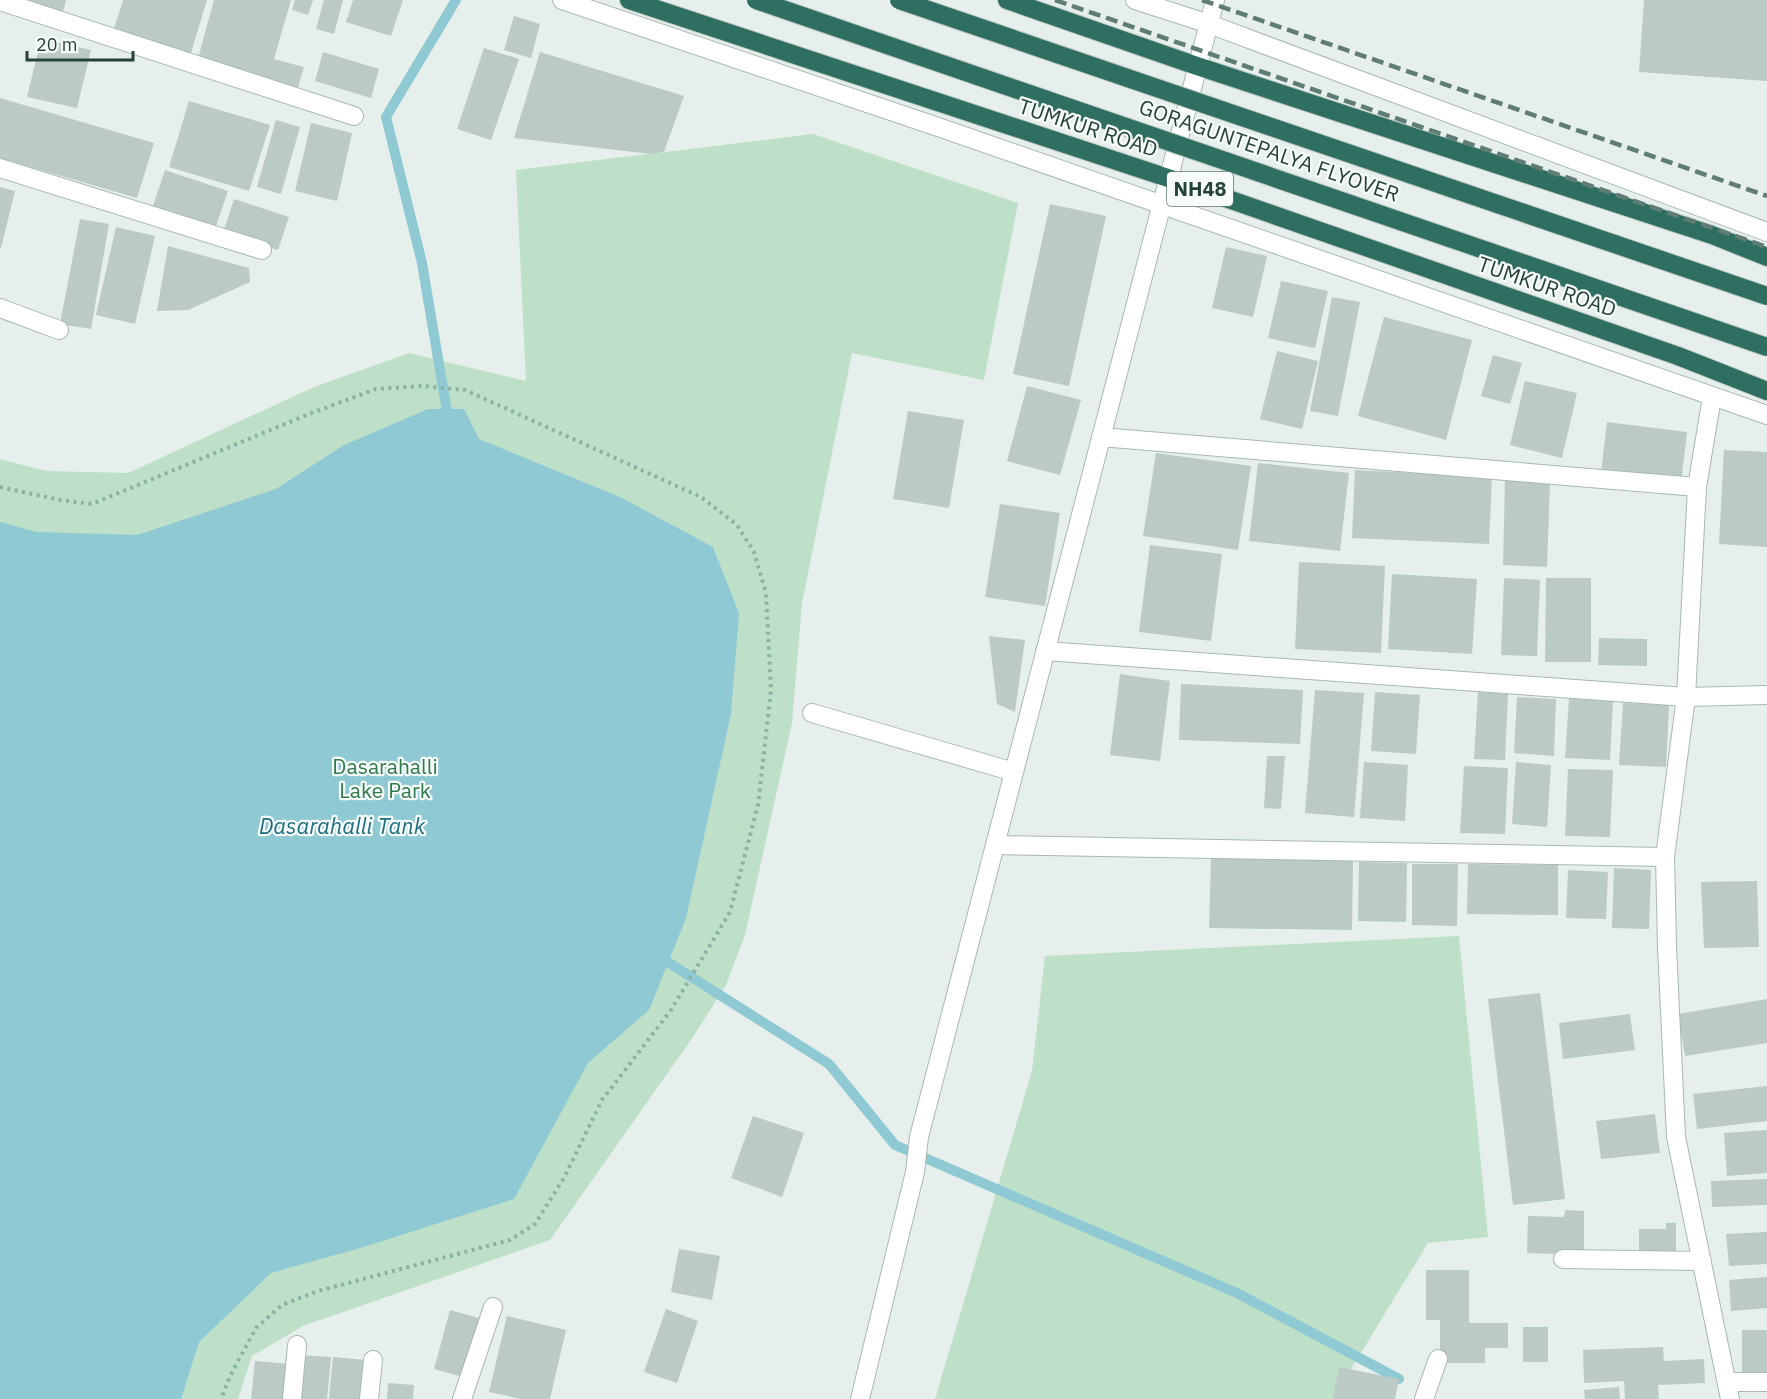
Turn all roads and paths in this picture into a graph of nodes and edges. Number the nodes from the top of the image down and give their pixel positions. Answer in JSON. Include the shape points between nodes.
{"nodes":[{"id":1,"x":562,"y":0,"type":"edge"},
{"id":2,"x":629,"y":0,"type":"edge"},
{"id":3,"x":756,"y":0,"type":"edge"},
{"id":4,"x":898,"y":0,"type":"edge"},
{"id":5,"x":1007,"y":0,"type":"edge"},
{"id":6,"x":1135,"y":0,"type":"edge"},
{"id":7,"x":1215,"y":0,"type":"edge"},
{"id":8,"x":0,"y":1,"type":"edge"},
{"id":9,"x":1209,"y":24,"type":"junction"},
{"id":10,"x":1197,"y":66,"type":"junction"},
{"id":11,"x":354,"y":116,"type":"dead end"},
{"id":12,"x":0,"y":168,"type":"edge"},
{"id":13,"x":1168,"y":178,"type":"junction"},
{"id":14,"x":1161,"y":205,"type":"junction"},
{"id":15,"x":1767,"y":232,"type":"edge"},
{"id":16,"x":262,"y":250,"type":"dead end"},
{"id":17,"x":1767,"y":257,"type":"edge"},
{"id":18,"x":1767,"y":296,"type":"edge"},
{"id":19,"x":0,"y":308,"type":"edge"},
{"id":20,"x":59,"y":330,"type":"dead end"},
{"id":21,"x":1767,"y":347,"type":"edge"},
{"id":22,"x":1767,"y":391,"type":"edge"},
{"id":23,"x":1712,"y":397,"type":"junction"},
{"id":24,"x":1767,"y":416,"type":"edge"},
{"id":25,"x":1101,"y":437,"type":"junction"},
{"id":26,"x":0,"y":487,"type":"edge"},
{"id":27,"x":1697,"y":487,"type":"junction"},
{"id":28,"x":1045,"y":651,"type":"junction"},
{"id":29,"x":1767,"y":695,"type":"edge"},
{"id":30,"x":1686,"y":697,"type":"junction"},
{"id":31,"x":813,"y":713,"type":"dead end"},
{"id":32,"x":1014,"y":772,"type":"junction"},
{"id":33,"x":995,"y":845,"type":"junction"},
{"id":34,"x":1665,"y":857,"type":"junction"},
{"id":35,"x":1563,"y":1259,"type":"dead end"},
{"id":36,"x":1702,"y":1261,"type":"junction"},
{"id":37,"x":493,"y":1307,"type":"dead end"},
{"id":38,"x":297,"y":1345,"type":"dead end"},
{"id":39,"x":1438,"y":1359,"type":"dead end"},
{"id":40,"x":373,"y":1360,"type":"dead end"},
{"id":41,"x":1767,"y":1382,"type":"edge"},
{"id":42,"x":1729,"y":1391,"type":"edge"},
{"id":43,"x":221,"y":1399,"type":"edge"},
{"id":44,"x":292,"y":1399,"type":"edge"},
{"id":45,"x":369,"y":1399,"type":"edge"},
{"id":46,"x":462,"y":1399,"type":"edge"},
{"id":47,"x":860,"y":1399,"type":"edge"},
{"id":48,"x":1424,"y":1399,"type":"edge"}],
"edges":[{"from":1,"to":14,"type":"street"},
{"from":2,"to":13,"type":"highway","name":"TUMKUR ROAD","number":"NH48"},
{"from":3,"to":21,"type":"highway","name":"GORAGUNTEPALYA FLYOVER","bridge":true},
{"from":4,"to":18,"type":"highway","name":"GORAGUNTEPALYA FLYOVER","bridge":true},
{"from":5,"to":10,"type":"highway"},
{"from":6,"to":9,"type":"street"},
{"from":7,"to":9,"type":"street"},
{"from":8,"to":11,"type":"street"},
{"from":9,"to":10,"type":"street"},
{"from":9,"to":15,"type":"street"},
{"from":10,"to":13,"type":"street"},
{"from":10,"to":17,"type":"highway","via":[[1712,235]]},
{"from":12,"to":16,"type":"street"},
{"from":13,"to":14,"type":"street"},
{"from":13,"to":22,"type":"highway","name":"TUMKUR ROAD","number":"NH48","via":[[1678,356]]},
{"from":14,"to":23,"type":"street"},
{"from":14,"to":25,"type":"street"},
{"from":19,"to":20,"type":"street"},
{"from":23,"to":24,"type":"street"},
{"from":23,"to":27,"type":"street"},
{"from":25,"to":27,"type":"street"},
{"from":25,"to":28,"type":"street"},
{"from":26,"to":43,"type":"path","via":[[92,504],[376,389],[429,386],[465,390],[701,497],[737,525],[754,552],[766,593],[771,690],[758,805],[730,912],[682,992],[602,1100],[564,1178],[535,1224],[510,1240],[318,1291],[282,1305],[256,1328]]},
{"from":27,"to":30,"type":"street"},
{"from":28,"to":30,"type":"street"},
{"from":28,"to":32,"type":"street"},
{"from":29,"to":30,"type":"street"},
{"from":30,"to":34,"type":"street"},
{"from":31,"to":32,"type":"street"},
{"from":32,"to":33,"type":"street"},
{"from":33,"to":34,"type":"street"},
{"from":33,"to":47,"type":"street","via":[[919,1137],[915,1172]]},
{"from":34,"to":36,"type":"street","via":[[1676,1137]]},
{"from":35,"to":36,"type":"street"},
{"from":36,"to":42,"type":"street"},
{"from":37,"to":46,"type":"street"},
{"from":38,"to":44,"type":"street"},
{"from":39,"to":48,"type":"street"},
{"from":40,"to":45,"type":"street"},
{"from":41,"to":42,"type":"street"}]}
